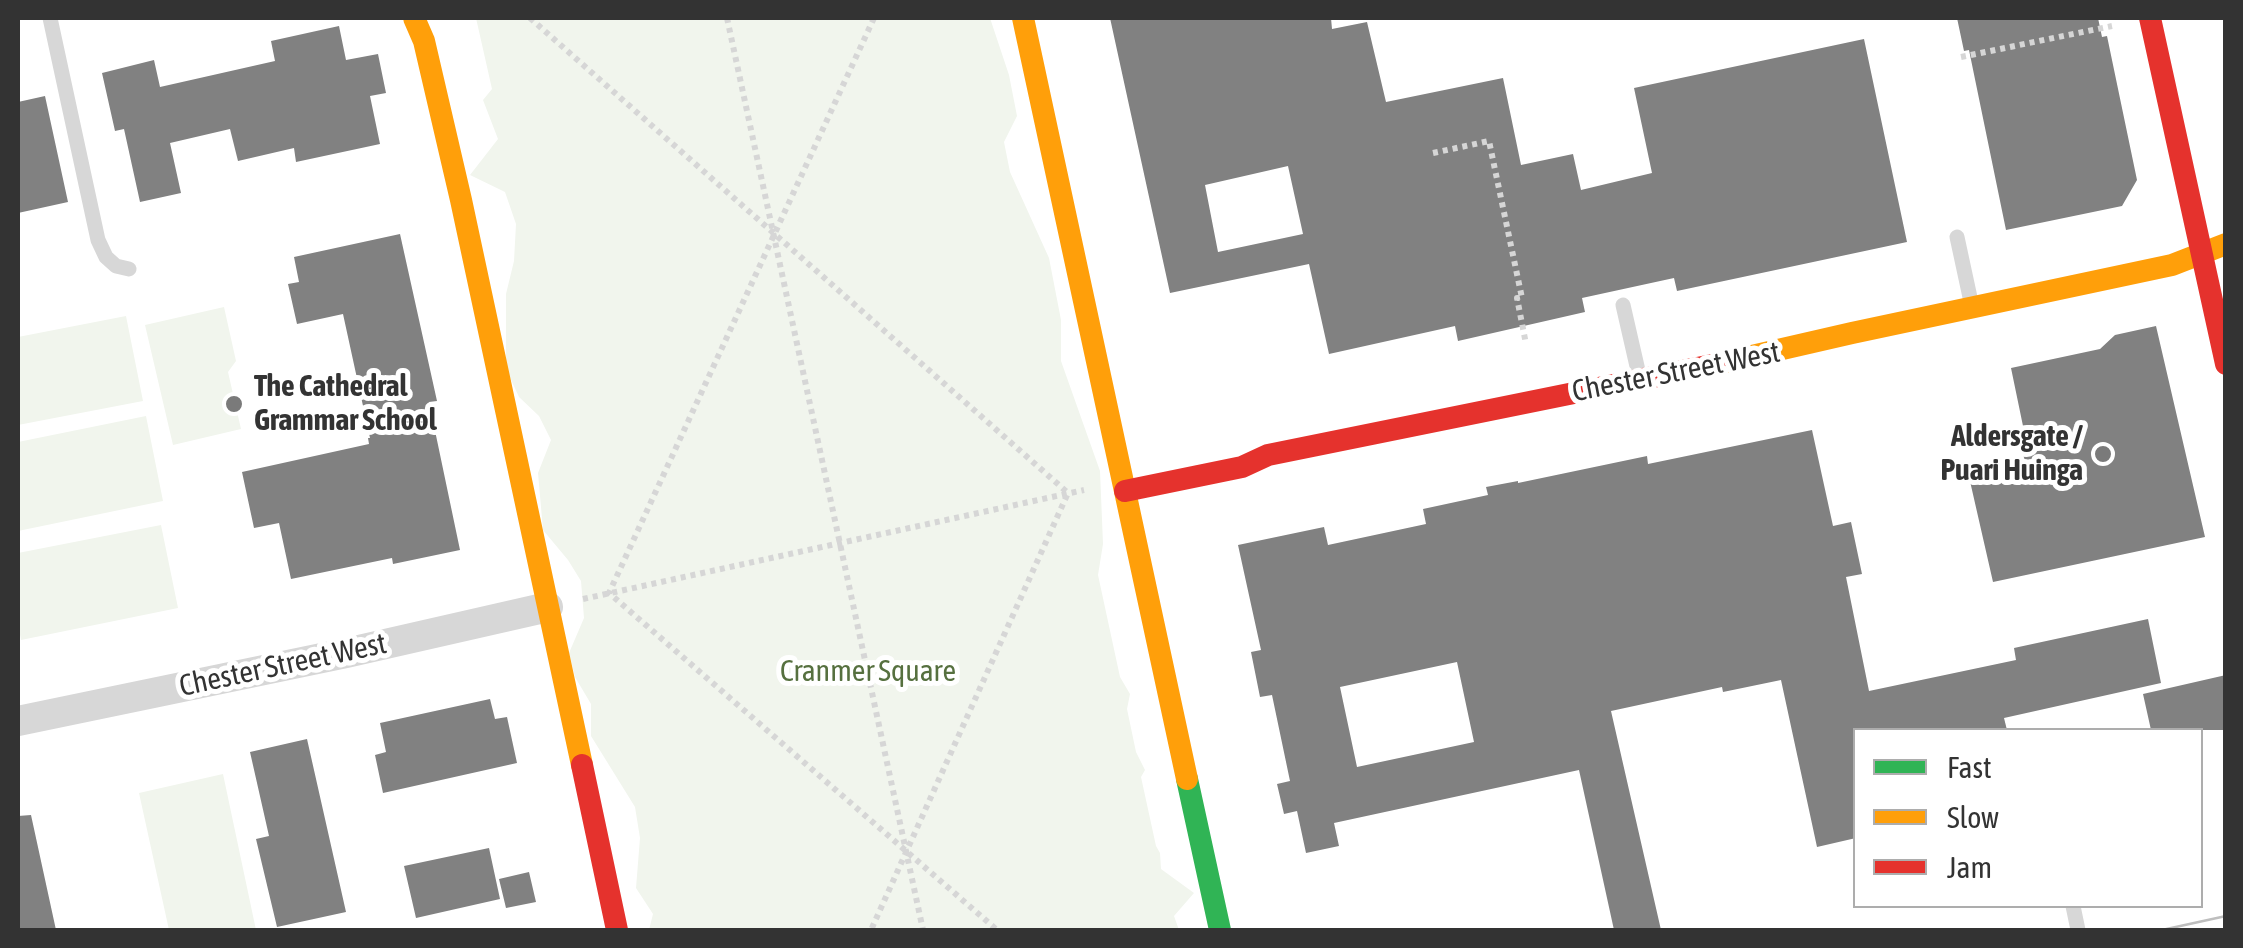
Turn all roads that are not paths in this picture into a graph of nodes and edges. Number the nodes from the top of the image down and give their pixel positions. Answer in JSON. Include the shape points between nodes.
{"nodes":[{"id":1,"x":50,"y":18,"type":"edge"},
{"id":2,"x":1023,"y":18,"type":"edge"},
{"id":3,"x":2150,"y":18,"type":"edge"},
{"id":4,"x":422,"y":25,"type":"edge"},
{"id":5,"x":1957,"y":237,"type":"dead end"},
{"id":6,"x":2226,"y":244,"type":"edge"},
{"id":7,"x":2202,"y":253,"type":"junction"},
{"id":8,"x":129,"y":270,"type":"dead end"},
{"id":9,"x":1624,"y":305,"type":"dead end"},
{"id":10,"x":1972,"y":306,"type":"junction"},
{"id":11,"x":2226,"y":364,"type":"edge"},
{"id":12,"x":1640,"y":379,"type":"junction"},
{"id":13,"x":1126,"y":491,"type":"junction"},
{"id":14,"x":548,"y":607,"type":"junction"},
{"id":15,"x":18,"y":721,"type":"edge"},
{"id":16,"x":617,"y":930,"type":"edge"},
{"id":17,"x":1220,"y":930,"type":"edge"}],
"edges":[{"from":1,"to":8,"type":"lane","via":[[98,240],[106,257]]},
{"from":2,"to":13,"type":"street"},
{"from":3,"to":7,"type":"street"},
{"from":4,"to":14,"type":"street"},
{"from":5,"to":10,"type":"lane"},
{"from":6,"to":7,"type":"street","name":"Chester Street West"},
{"from":7,"to":10,"type":"street","name":"Chester Street West"},
{"from":7,"to":11,"type":"street"},
{"from":9,"to":12,"type":"lane"},
{"from":10,"to":12,"type":"street","name":"Chester Street West"},
{"from":12,"to":13,"type":"street","name":"Chester Street West"},
{"from":13,"to":17,"type":"street"},
{"from":14,"to":15,"type":"street","name":"Chester Street West"},
{"from":14,"to":16,"type":"street"}]}
